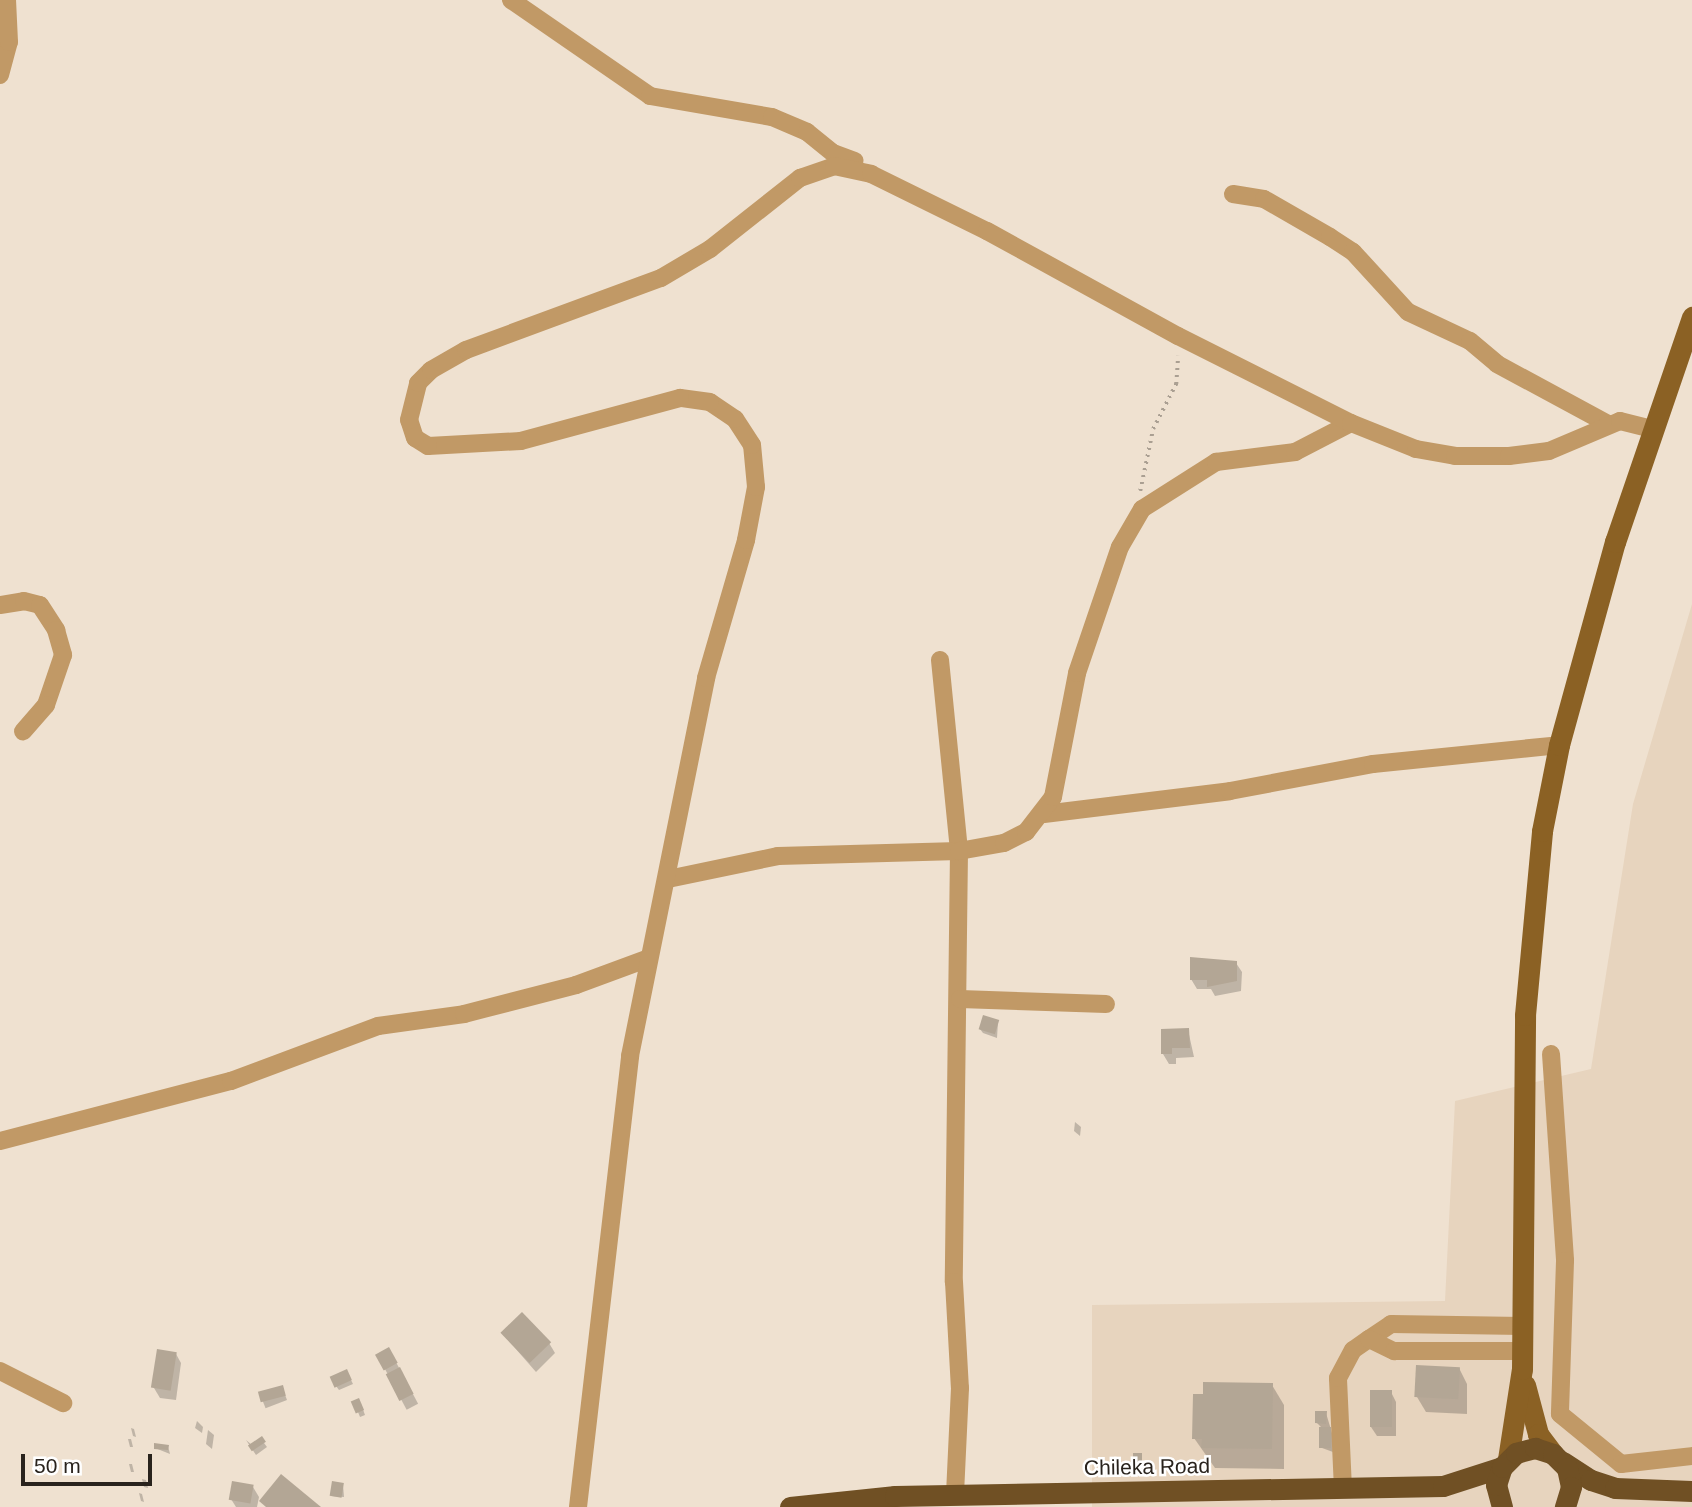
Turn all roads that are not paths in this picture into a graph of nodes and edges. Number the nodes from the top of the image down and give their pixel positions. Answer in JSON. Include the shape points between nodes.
{"nodes":[{"id":1,"x":7,"y":0,"type":"edge"},
{"id":2,"x":511,"y":0,"type":"edge"},
{"id":3,"x":0,"y":75,"type":"edge"},
{"id":4,"x":871,"y":174,"type":"junction"},
{"id":5,"x":1233,"y":194,"type":"dead end"},
{"id":6,"x":1692,"y":317,"type":"edge"},
{"id":7,"x":1351,"y":423,"type":"junction"},
{"id":8,"x":1608,"y":424,"type":"junction"},
{"id":9,"x":1652,"y":429,"type":"junction"},
{"id":10,"x":0,"y":605,"type":"edge"},
{"id":11,"x":940,"y":660,"type":"dead end"},
{"id":12,"x":23,"y":731,"type":"dead end"},
{"id":13,"x":1559,"y":746,"type":"junction"},
{"id":14,"x":1044,"y":814,"type":"junction"},
{"id":15,"x":959,"y":851,"type":"junction"},
{"id":16,"x":668,"y":878,"type":"junction"},
{"id":17,"x":649,"y":958,"type":"junction"},
{"id":18,"x":960,"y":999,"type":"junction"},
{"id":19,"x":1106,"y":1004,"type":"dead end"},
{"id":20,"x":1551,"y":1054,"type":"dead end"},
{"id":21,"x":0,"y":1141,"type":"edge"},
{"id":22,"x":1523,"y":1326,"type":"junction"},
{"id":23,"x":1369,"y":1339,"type":"junction"},
{"id":24,"x":1521,"y":1360,"type":"junction"},
{"id":25,"x":0,"y":1371,"type":"edge"},
{"id":26,"x":63,"y":1403,"type":"dead end"},
{"id":27,"x":1692,"y":1456,"type":"edge"},
{"id":28,"x":1557,"y":1457,"type":"junction"},
{"id":29,"x":1505,"y":1463,"type":"junction"},
{"id":30,"x":1343,"y":1489,"type":"junction"},
{"id":31,"x":1692,"y":1491,"type":"edge"},
{"id":32,"x":955,"y":1495,"type":"junction"},
{"id":33,"x":578,"y":1507,"type":"edge"},
{"id":34,"x":790,"y":1507,"type":"edge"},
{"id":35,"x":1502,"y":1507,"type":"edge"},
{"id":36,"x":1565,"y":1507,"type":"edge"}],
"edges":[{"from":1,"to":3,"type":"street","via":[[9,42]]},
{"from":2,"to":4,"type":"street","via":[[650,96],[772,117],[807,132]]},
{"from":4,"to":7,"type":"street"},
{"from":4,"to":16,"type":"street","via":[[848,167],[817,169],[710,249],[661,278],[446,359],[418,383],[411,404],[409,420],[415,438],[428,446],[522,440],[585,426],[650,402],[680,398],[710,402],[735,419],[752,445],[756,487],[706,678]]},
{"from":5,"to":8,"type":"street","via":[[1264,199],[1330,237],[1353,252],[1408,312],[1470,341],[1497,364]]},
{"from":6,"to":9,"type":"main road"},
{"from":7,"to":8,"type":"street","via":[[1416,449],[1455,456],[1549,451]]},
{"from":7,"to":14,"type":"street","via":[[1295,452],[1216,462],[1142,509],[1120,547],[1087,642],[1059,779]]},
{"from":8,"to":9,"type":"street","via":[[1620,421]]},
{"from":9,"to":13,"type":"main road","via":[[1615,542]]},
{"from":10,"to":12,"type":"street","via":[[33,601],[40,606],[56,630],[63,655],[46,705]]},
{"from":11,"to":15,"type":"street"},
{"from":13,"to":14,"type":"street","via":[[1373,764],[1254,788]]},
{"from":13,"to":22,"type":"main road","via":[[1542,831],[1528,963]]},
{"from":14,"to":15,"type":"street","via":[[1026,832],[1004,843]]},
{"from":15,"to":16,"type":"street","via":[[778,856]]},
{"from":15,"to":18,"type":"street"},
{"from":16,"to":17,"type":"street"},
{"from":17,"to":21,"type":"street","via":[[576,985],[464,1014],[378,1026],[231,1081]]},
{"from":17,"to":33,"type":"street","via":[[619,1132],[601,1332]]},
{"from":18,"to":19,"type":"street"},
{"from":18,"to":32,"type":"street","via":[[954,1257],[960,1413]]},
{"from":20,"to":27,"type":"street","via":[[1565,1261],[1560,1414],[1621,1464]]},
{"from":22,"to":23,"type":"street","via":[[1391,1324]]},
{"from":22,"to":24,"type":"main road"},
{"from":23,"to":24,"type":"street","via":[[1394,1351]]},
{"from":23,"to":30,"type":"street","via":[[1353,1350],[1338,1378]]},
{"from":24,"to":28,"type":"main road","via":[[1538,1434]]},
{"from":24,"to":29,"type":"main road"},
{"from":25,"to":26,"type":"street"},
{"from":28,"to":29,"type":"highway","name":"Chileka Road","via":[[1535,1448]]},
{"from":28,"to":31,"type":"highway","via":[[1591,1480],[1615,1488]]},
{"from":28,"to":36,"type":"highway","via":[[1571,1488]]},
{"from":29,"to":30,"type":"highway","name":"Chileka Road","via":[[1443,1486]]},
{"from":29,"to":35,"type":"highway","via":[[1496,1485]]},
{"from":30,"to":32,"type":"highway","name":"Chileka Road"},
{"from":32,"to":34,"type":"highway","name":"Chileka Road"}]}
